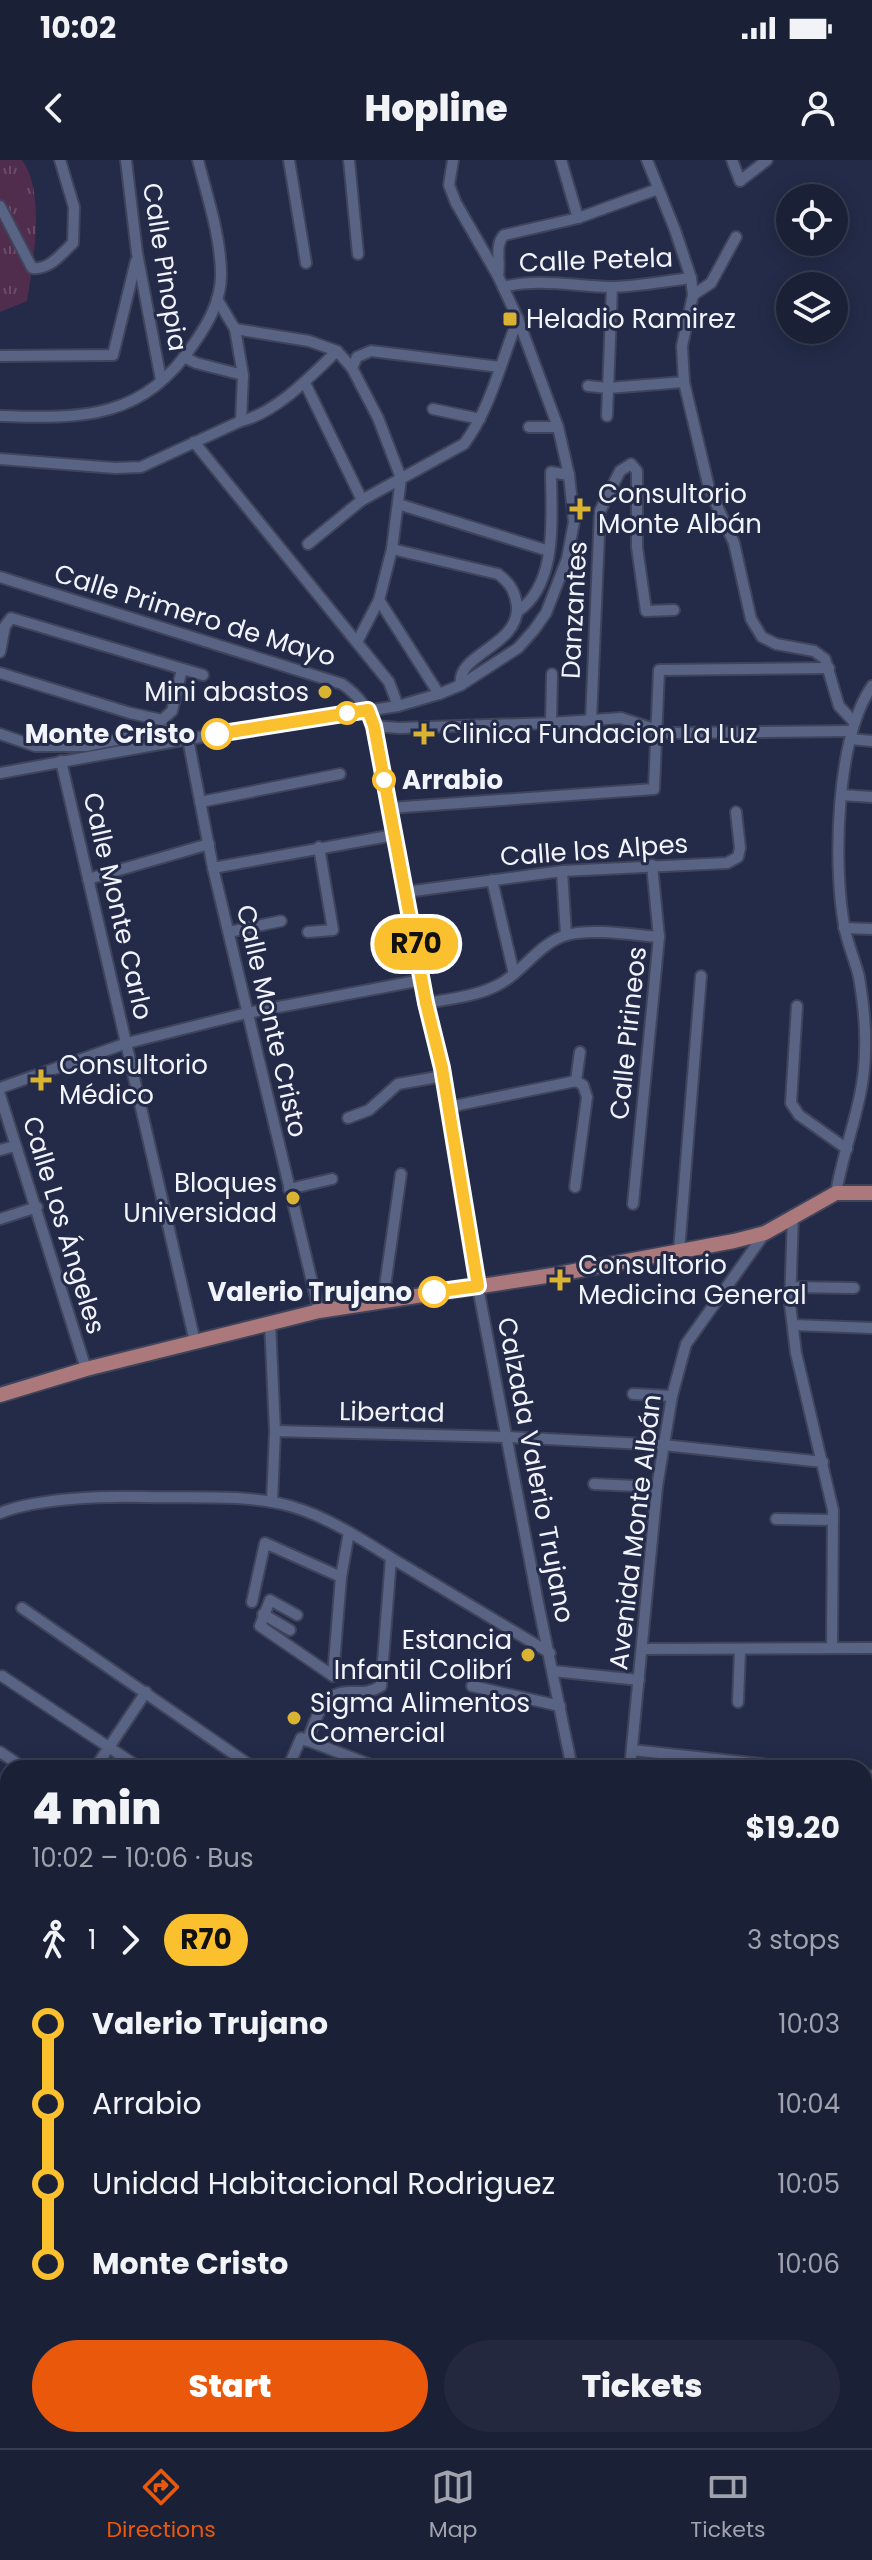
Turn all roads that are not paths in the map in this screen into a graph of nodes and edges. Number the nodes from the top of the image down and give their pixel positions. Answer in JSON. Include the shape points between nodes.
{"nodes":[{"id":1,"x":60,"y":160,"type":"edge"},
{"id":2,"x":126,"y":160,"type":"edge"},
{"id":3,"x":198,"y":160,"type":"edge"},
{"id":4,"x":289,"y":160,"type":"edge"},
{"id":5,"x":349,"y":160,"type":"edge"},
{"id":6,"x":453,"y":160,"type":"edge"},
{"id":7,"x":561,"y":160,"type":"edge"},
{"id":8,"x":647,"y":160,"type":"edge"},
{"id":9,"x":732,"y":160,"type":"edge"},
{"id":10,"x":767,"y":160,"type":"edge"},
{"id":11,"x":658,"y":189,"type":"junction"},
{"id":12,"x":0,"y":206,"type":"edge"},
{"id":13,"x":578,"y":218,"type":"junction"},
{"id":14,"x":736,"y":237,"type":"dead end"},
{"id":15,"x":137,"y":253,"type":"junction"},
{"id":16,"x":358,"y":254,"type":"dead end"},
{"id":17,"x":306,"y":263,"type":"dead end"},
{"id":18,"x":691,"y":278,"type":"junction"},
{"id":19,"x":501,"y":281,"type":"junction"},
{"id":20,"x":130,"y":285,"type":"junction"},
{"id":21,"x":143,"y":286,"type":"junction"},
{"id":22,"x":612,"y":287,"type":"junction"},
{"id":23,"x":693,"y":295,"type":"junction"},
{"id":24,"x":217,"y":299,"type":"junction"},
{"id":25,"x":518,"y":319,"type":"junction"},
{"id":26,"x":235,"y":329,"type":"junction"},
{"id":27,"x":337,"y":351,"type":"junction"},
{"id":28,"x":0,"y":356,"type":"edge"},
{"id":29,"x":184,"y":357,"type":"junction"},
{"id":30,"x":500,"y":367,"type":"junction"},
{"id":31,"x":352,"y":368,"type":"junction"},
{"id":32,"x":243,"y":375,"type":"junction"},
{"id":33,"x":161,"y":380,"type":"junction"},
{"id":34,"x":684,"y":382,"type":"junction"},
{"id":35,"x":305,"y":383,"type":"junction"},
{"id":36,"x":588,"y":386,"type":"dead end"},
{"id":37,"x":608,"y":388,"type":"junction"},
{"id":38,"x":433,"y":409,"type":"dead end"},
{"id":39,"x":0,"y":416,"type":"edge"},
{"id":40,"x":607,"y":416,"type":"dead end"},
{"id":41,"x":480,"y":419,"type":"junction"},
{"id":42,"x":241,"y":421,"type":"junction"},
{"id":43,"x":529,"y":427,"type":"dead end"},
{"id":44,"x":558,"y":427,"type":"junction"},
{"id":45,"x":194,"y":442,"type":"junction"},
{"id":46,"x":0,"y":459,"type":"edge"},
{"id":47,"x":569,"y":475,"type":"junction"},
{"id":48,"x":401,"y":478,"type":"junction"},
{"id":49,"x":362,"y":500,"type":"junction"},
{"id":50,"x":398,"y":504,"type":"junction"},
{"id":51,"x":308,"y":544,"type":"dead end"},
{"id":52,"x":392,"y":549,"type":"junction"},
{"id":53,"x":549,"y":551,"type":"junction"},
{"id":54,"x":0,"y":577,"type":"edge"},
{"id":55,"x":379,"y":600,"type":"junction"},
{"id":56,"x":674,"y":610,"type":"dead end"},
{"id":57,"x":517,"y":612,"type":"junction"},
{"id":58,"x":357,"y":642,"type":"junction"},
{"id":59,"x":0,"y":652,"type":"edge"},
{"id":60,"x":829,"y":668,"type":"junction"},
{"id":61,"x":182,"y":669,"type":"junction"},
{"id":62,"x":0,"y":673,"type":"edge"},
{"id":63,"x":552,"y":674,"type":"dead end"},
{"id":64,"x":203,"y":675,"type":"dead end"},
{"id":65,"x":461,"y":685,"type":"junction"},
{"id":66,"x":872,"y":686,"type":"edge"},
{"id":67,"x":439,"y":694,"type":"junction"},
{"id":68,"x":398,"y":706,"type":"junction"},
{"id":69,"x":368,"y":710,"type":"junction"},
{"id":70,"x":591,"y":721,"type":"junction"},
{"id":71,"x":551,"y":723,"type":"junction"},
{"id":72,"x":374,"y":726,"type":"junction"},
{"id":73,"x":654,"y":731,"type":"junction"},
{"id":74,"x":852,"y":731,"type":"junction"},
{"id":75,"x":0,"y":734,"type":"edge"},
{"id":76,"x":188,"y":739,"type":"junction"},
{"id":77,"x":872,"y":741,"type":"edge"},
{"id":78,"x":61,"y":761,"type":"junction"},
{"id":79,"x":0,"y":773,"type":"edge"},
{"id":80,"x":337,"y":776,"type":"dead end"},
{"id":81,"x":841,"y":795,"type":"junction"},
{"id":82,"x":872,"y":797,"type":"edge"},
{"id":83,"x":200,"y":802,"type":"junction"},
{"id":84,"x":390,"y":808,"type":"junction"},
{"id":85,"x":736,"y":812,"type":"dead end"},
{"id":86,"x":394,"y":835,"type":"junction"},
{"id":87,"x":209,"y":844,"type":"junction"},
{"id":88,"x":319,"y":847,"type":"junction"},
{"id":89,"x":652,"y":865,"type":"junction"},
{"id":90,"x":213,"y":868,"type":"junction"},
{"id":91,"x":562,"y":871,"type":"junction"},
{"id":92,"x":88,"y":879,"type":"junction"},
{"id":93,"x":492,"y":880,"type":"junction"},
{"id":94,"x":406,"y":892,"type":"junction"},
{"id":95,"x":281,"y":921,"type":"dead end"},
{"id":96,"x":844,"y":928,"type":"junction"},
{"id":97,"x":872,"y":929,"type":"edge"},
{"id":98,"x":229,"y":932,"type":"junction"},
{"id":99,"x":308,"y":932,"type":"dead end"},
{"id":100,"x":566,"y":935,"type":"junction"},
{"id":101,"x":659,"y":937,"type":"junction"},
{"id":102,"x":514,"y":974,"type":"junction"},
{"id":103,"x":701,"y":976,"type":"dead end"},
{"id":104,"x":422,"y":980,"type":"junction"},
{"id":105,"x":426,"y":1003,"type":"junction"},
{"id":106,"x":797,"y":1006,"type":"dead end"},
{"id":107,"x":247,"y":1013,"type":"junction"},
{"id":108,"x":127,"y":1043,"type":"junction"},
{"id":109,"x":580,"y":1052,"type":"dead end"},
{"id":110,"x":869,"y":1052,"type":"edge"},
{"id":111,"x":443,"y":1076,"type":"junction"},
{"id":112,"x":576,"y":1081,"type":"junction"},
{"id":113,"x":0,"y":1088,"type":"edge"},
{"id":114,"x":0,"y":1095,"type":"edge"},
{"id":115,"x":449,"y":1107,"type":"junction"},
{"id":116,"x":348,"y":1118,"type":"dead end"},
{"id":117,"x":15,"y":1146,"type":"junction"},
{"id":118,"x":847,"y":1149,"type":"junction"},
{"id":119,"x":0,"y":1150,"type":"edge"},
{"id":120,"x":401,"y":1174,"type":"dead end"},
{"id":121,"x":332,"y":1179,"type":"dead end"},
{"id":122,"x":575,"y":1187,"type":"dead end"},
{"id":123,"x":289,"y":1189,"type":"junction"},
{"id":124,"x":836,"y":1193,"type":"junction"},
{"id":125,"x":872,"y":1193,"type":"edge"},
{"id":126,"x":633,"y":1204,"type":"dead end"},
{"id":127,"x":37,"y":1207,"type":"junction"},
{"id":128,"x":793,"y":1215,"type":"junction"},
{"id":129,"x":0,"y":1219,"type":"edge"},
{"id":130,"x":765,"y":1233,"type":"junction"},
{"id":131,"x":679,"y":1251,"type":"junction"},
{"id":132,"x":478,"y":1286,"type":"junction"},
{"id":133,"x":791,"y":1287,"type":"junction"},
{"id":134,"x":854,"y":1288,"type":"dead end"},
{"id":135,"x":383,"y":1300,"type":"junction"},
{"id":136,"x":319,"y":1311,"type":"junction"},
{"id":137,"x":270,"y":1322,"type":"junction"},
{"id":138,"x":793,"y":1325,"type":"junction"},
{"id":139,"x":872,"y":1328,"type":"edge"},
{"id":140,"x":195,"y":1342,"type":"junction"},
{"id":141,"x":86,"y":1369,"type":"junction"},
{"id":142,"x":633,"y":1394,"type":"dead end"},
{"id":143,"x":0,"y":1395,"type":"edge"},
{"id":144,"x":672,"y":1396,"type":"junction"},
{"id":145,"x":275,"y":1431,"type":"junction"},
{"id":146,"x":508,"y":1437,"type":"junction"},
{"id":147,"x":663,"y":1445,"type":"junction"},
{"id":148,"x":823,"y":1462,"type":"junction"},
{"id":149,"x":594,"y":1484,"type":"dead end"},
{"id":150,"x":657,"y":1487,"type":"junction"},
{"id":151,"x":272,"y":1502,"type":"junction"},
{"id":152,"x":0,"y":1513,"type":"edge"},
{"id":153,"x":776,"y":1519,"type":"dead end"},
{"id":154,"x":833,"y":1520,"type":"junction"},
{"id":155,"x":349,"y":1532,"type":"junction"},
{"id":156,"x":391,"y":1558,"type":"junction"},
{"id":157,"x":341,"y":1577,"type":"junction"},
{"id":158,"x":252,"y":1602,"type":"dead end"},
{"id":159,"x":22,"y":1608,"type":"dead end"},
{"id":160,"x":263,"y":1614,"type":"junction"},
{"id":161,"x":297,"y":1615,"type":"dead end"},
{"id":162,"x":290,"y":1630,"type":"dead end"},
{"id":163,"x":832,"y":1648,"type":"junction"},
{"id":164,"x":872,"y":1648,"type":"edge"},
{"id":165,"x":642,"y":1649,"type":"junction"},
{"id":166,"x":740,"y":1649,"type":"junction"},
{"id":167,"x":550,"y":1653,"type":"junction"},
{"id":168,"x":553,"y":1671,"type":"junction"},
{"id":169,"x":2,"y":1676,"type":"dead end"},
{"id":170,"x":639,"y":1680,"type":"junction"},
{"id":171,"x":472,"y":1686,"type":"dead end"},
{"id":172,"x":146,"y":1692,"type":"junction"},
{"id":173,"x":738,"y":1702,"type":"dead end"},
{"id":174,"x":560,"y":1706,"type":"junction"},
{"id":175,"x":304,"y":1739,"type":"junction"},
{"id":176,"x":109,"y":1746,"type":"junction"},
{"id":177,"x":632,"y":1750,"type":"junction"},
{"id":178,"x":100,"y":1760,"type":"edge"},
{"id":179,"x":129,"y":1760,"type":"edge"},
{"id":180,"x":243,"y":1760,"type":"edge"},
{"id":181,"x":292,"y":1760,"type":"edge"},
{"id":182,"x":358,"y":1760,"type":"edge"},
{"id":183,"x":570,"y":1760,"type":"edge"},
{"id":184,"x":631,"y":1760,"type":"edge"},
{"id":185,"x":724,"y":1760,"type":"edge"}],
"edges":[{"from":1,"to":12,"type":"street","via":[[74,207],[73,243],[50,264],[32,268]]},
{"from":2,"to":15,"type":"street","name":"Calle Pinopia"},
{"from":3,"to":24,"type":"street","via":[[220,255]]},
{"from":4,"to":17,"type":"street"},
{"from":5,"to":16,"type":"street"},
{"from":6,"to":19,"type":"street","via":[[449,185],[456,203]]},
{"from":7,"to":13,"type":"street"},
{"from":8,"to":11,"type":"street"},
{"from":9,"to":10,"type":"street","via":[[740,181]]},
{"from":11,"to":13,"type":"street"},
{"from":11,"to":18,"type":"street"},
{"from":13,"to":19,"type":"street","via":[[504,235],[498,244]]},
{"from":14,"to":23,"type":"street","via":[[711,283]]},
{"from":15,"to":20,"type":"street"},
{"from":15,"to":21,"type":"street","name":"Calle Pinopia"},
{"from":18,"to":22,"type":"street","name":"Calle Petela"},
{"from":18,"to":23,"type":"street"},
{"from":19,"to":22,"type":"street","name":"Calle Petela"},
{"from":19,"to":25,"type":"street"},
{"from":20,"to":21,"type":"street"},
{"from":20,"to":28,"type":"street","via":[[113,355]]},
{"from":21,"to":33,"type":"street","name":"Calle Pinopia"},
{"from":22,"to":37,"type":"street"},
{"from":23,"to":34,"type":"street","via":[[682,346]]},
{"from":24,"to":26,"type":"street"},
{"from":24,"to":29,"type":"street","via":[[209,322]]},
{"from":25,"to":30,"type":"street"},
{"from":25,"to":44,"type":"street"},
{"from":26,"to":27,"type":"street"},
{"from":26,"to":32,"type":"street"},
{"from":27,"to":31,"type":"street"},
{"from":27,"to":35,"type":"street"},
{"from":29,"to":32,"type":"street"},
{"from":29,"to":33,"type":"street"},
{"from":30,"to":31,"type":"street","via":[[371,351],[357,357]]},
{"from":30,"to":41,"type":"street"},
{"from":31,"to":48,"type":"street"},
{"from":32,"to":42,"type":"street"},
{"from":33,"to":39,"type":"street","via":[[120,407],[86,415]]},
{"from":34,"to":37,"type":"street"},
{"from":34,"to":60,"type":"street","via":[[709,488],[734,543],[751,619],[762,637],[814,651]]},
{"from":35,"to":42,"type":"street","via":[[256,417]]},
{"from":35,"to":49,"type":"street"},
{"from":36,"to":37,"type":"street"},
{"from":37,"to":40,"type":"street"},
{"from":38,"to":41,"type":"street"},
{"from":41,"to":48,"type":"street","via":[[464,444]]},
{"from":42,"to":45,"type":"street"},
{"from":43,"to":44,"type":"street"},
{"from":44,"to":47,"type":"street"},
{"from":45,"to":46,"type":"street","via":[[141,467]]},
{"from":45,"to":58,"type":"street"},
{"from":47,"to":53,"type":"street","via":[[551,472]]},
{"from":47,"to":65,"type":"street","via":[[574,522],[567,559],[546,613],[518,648]]},
{"from":48,"to":49,"type":"street"},
{"from":48,"to":50,"type":"street"},
{"from":49,"to":51,"type":"street"},
{"from":50,"to":52,"type":"street"},
{"from":50,"to":53,"type":"street"},
{"from":52,"to":55,"type":"street"},
{"from":52,"to":57,"type":"street","via":[[498,574],[509,582]]},
{"from":53,"to":57,"type":"street","via":[[530,603]]},
{"from":54,"to":69,"type":"street","name":"Calle Primero de Mayo","via":[[342,684]]},
{"from":55,"to":58,"type":"street"},
{"from":55,"to":67,"type":"street"},
{"from":56,"to":70,"type":"street","name":"Danzantes","via":[[646,611],[637,547],[637,471],[631,464],[620,471],[600,511]]},
{"from":57,"to":65,"type":"street","via":[[507,634],[462,670]]},
{"from":58,"to":68,"type":"street","via":[[389,682]]},
{"from":59,"to":61,"type":"street","via":[[11,618]]},
{"from":60,"to":73,"type":"street","via":[[659,670]]},
{"from":60,"to":74,"type":"street"},
{"from":61,"to":62,"type":"street","via":[[172,711],[162,720]]},
{"from":61,"to":64,"type":"street"},
{"from":63,"to":71,"type":"street"},
{"from":65,"to":67,"type":"street"},
{"from":66,"to":74,"type":"street"},
{"from":67,"to":68,"type":"street"},
{"from":68,"to":69,"type":"street"},
{"from":69,"to":72,"type":"street","name":"Calzada Valerio Trujano"},
{"from":69,"to":76,"type":"street"},
{"from":70,"to":71,"type":"street"},
{"from":70,"to":73,"type":"street","via":[[621,718]]},
{"from":71,"to":72,"type":"street"},
{"from":72,"to":84,"type":"street","name":"Calzada Valerio Trujano"},
{"from":73,"to":74,"type":"street"},
{"from":73,"to":84,"type":"street","via":[[654,789]]},
{"from":74,"to":77,"type":"street"},
{"from":74,"to":81,"type":"street"},
{"from":75,"to":76,"type":"street","via":[[35,746],[86,746],[170,729]]},
{"from":76,"to":78,"type":"street"},
{"from":76,"to":83,"type":"street","name":"Calle Monte Cristo"},
{"from":78,"to":79,"type":"street"},
{"from":78,"to":92,"type":"street","name":"Calle Monte Carlo"},
{"from":80,"to":83,"type":"street"},
{"from":81,"to":82,"type":"street"},
{"from":81,"to":96,"type":"street"},
{"from":83,"to":87,"type":"street","name":"Calle Monte Cristo"},
{"from":84,"to":86,"type":"street","name":"Calzada Valerio Trujano"},
{"from":85,"to":89,"type":"street","name":"Calle los Alpes","via":[[740,848],[734,861]]},
{"from":86,"to":88,"type":"street"},
{"from":86,"to":94,"type":"street","name":"Calzada Valerio Trujano"},
{"from":87,"to":90,"type":"street","name":"Calle Monte Cristo"},
{"from":87,"to":92,"type":"street"},
{"from":88,"to":90,"type":"street"},
{"from":88,"to":99,"type":"street","via":[[333,930]]},
{"from":89,"to":91,"type":"street","name":"Calle los Alpes"},
{"from":89,"to":101,"type":"street","name":"Calle Pirineos"},
{"from":90,"to":98,"type":"street","name":"Calle Monte Cristo"},
{"from":91,"to":93,"type":"street","name":"Calle los Alpes"},
{"from":91,"to":100,"type":"street"},
{"from":92,"to":108,"type":"street","name":"Calle Monte Carlo"},
{"from":93,"to":94,"type":"street","name":"Calle los Alpes"},
{"from":93,"to":102,"type":"street"},
{"from":94,"to":104,"type":"street","name":"Calzada Valerio Trujano"},
{"from":95,"to":98,"type":"street"},
{"from":96,"to":97,"type":"street"},
{"from":96,"to":110,"type":"street","via":[[858,976]]},
{"from":98,"to":107,"type":"street","name":"Calle Monte Cristo"},
{"from":100,"to":101,"type":"street"},
{"from":100,"to":102,"type":"street"},
{"from":101,"to":126,"type":"street","name":"Calle Pirineos"},
{"from":102,"to":105,"type":"street","via":[[497,986]]},
{"from":103,"to":131,"type":"street"},
{"from":104,"to":105,"type":"street","name":"Calzada Valerio Trujano"},
{"from":104,"to":107,"type":"street"},
{"from":105,"to":111,"type":"street","name":"Calzada Valerio Trujano"},
{"from":106,"to":118,"type":"street","via":[[791,1103],[799,1115]]},
{"from":107,"to":108,"type":"street"},
{"from":107,"to":123,"type":"street","name":"Calle Monte Cristo"},
{"from":108,"to":113,"type":"street"},
{"from":108,"to":140,"type":"street","name":"Calle Monte Carlo"},
{"from":109,"to":112,"type":"street"},
{"from":110,"to":118,"type":"street"},
{"from":111,"to":115,"type":"street","name":"Calzada Valerio Trujano"},
{"from":111,"to":116,"type":"street","via":[[398,1084],[369,1110]]},
{"from":112,"to":115,"type":"street"},
{"from":112,"to":122,"type":"street","via":[[587,1097]]},
{"from":114,"to":117,"type":"street","name":"Calle Los Ángeles"},
{"from":115,"to":132,"type":"street","name":"Calzada Valerio Trujano"},
{"from":117,"to":119,"type":"street"},
{"from":117,"to":127,"type":"street","name":"Calle Los Ángeles"},
{"from":118,"to":124,"type":"street"},
{"from":120,"to":135,"type":"street"},
{"from":121,"to":123,"type":"street"},
{"from":123,"to":136,"type":"street","name":"Calle Monte Cristo"},
{"from":124,"to":125,"type":"main road"},
{"from":124,"to":128,"type":"main road"},
{"from":127,"to":129,"type":"street"},
{"from":127,"to":141,"type":"street","name":"Calle Los Ángeles"},
{"from":128,"to":130,"type":"main road"},
{"from":128,"to":133,"type":"street"},
{"from":130,"to":131,"type":"main road"},
{"from":130,"to":144,"type":"street","name":"Avenida Monte Albán","via":[[686,1344]]},
{"from":131,"to":132,"type":"main road"},
{"from":132,"to":135,"type":"main road"},
{"from":132,"to":146,"type":"street","name":"Calzada Valerio Trujano"},
{"from":133,"to":134,"type":"street"},
{"from":133,"to":138,"type":"street"},
{"from":135,"to":136,"type":"main road"},
{"from":136,"to":137,"type":"main road"},
{"from":137,"to":140,"type":"main road"},
{"from":137,"to":145,"type":"street"},
{"from":138,"to":139,"type":"street"},
{"from":138,"to":148,"type":"street"},
{"from":140,"to":141,"type":"main road"},
{"from":141,"to":143,"type":"main road"},
{"from":142,"to":144,"type":"street"},
{"from":144,"to":147,"type":"street","name":"Avenida Monte Albán"},
{"from":145,"to":146,"type":"street","name":"Libertad"},
{"from":145,"to":151,"type":"street"},
{"from":146,"to":147,"type":"street","name":"Libertad"},
{"from":146,"to":167,"type":"street","name":"Calzada Valerio Trujano"},
{"from":147,"to":148,"type":"street","name":"Libertad"},
{"from":147,"to":150,"type":"street","name":"Avenida Monte Albán"},
{"from":148,"to":154,"type":"street"},
{"from":149,"to":150,"type":"street"},
{"from":150,"to":165,"type":"street","name":"Avenida Monte Albán"},
{"from":151,"to":152,"type":"street","via":[[113,1497]]},
{"from":151,"to":155,"type":"street"},
{"from":153,"to":154,"type":"street"},
{"from":154,"to":163,"type":"street"},
{"from":155,"to":156,"type":"street"},
{"from":155,"to":157,"type":"street"},
{"from":156,"to":167,"type":"street"},
{"from":156,"to":175,"type":"street","via":[[381,1686],[331,1696]]},
{"from":157,"to":158,"type":"street","via":[[265,1543]]},
{"from":157,"to":160,"type":"street","via":[[333,1676],[264,1631]]},
{"from":159,"to":172,"type":"street"},
{"from":160,"to":161,"type":"street","via":[[270,1600]]},
{"from":160,"to":162,"type":"street"},
{"from":163,"to":164,"type":"street"},
{"from":163,"to":166,"type":"street"},
{"from":165,"to":166,"type":"street"},
{"from":165,"to":170,"type":"street","name":"Avenida Monte Albán"},
{"from":166,"to":173,"type":"street"},
{"from":167,"to":168,"type":"street","name":"Calzada Valerio Trujano"},
{"from":168,"to":170,"type":"street"},
{"from":168,"to":174,"type":"street","name":"Calzada Valerio Trujano"},
{"from":169,"to":176,"type":"street"},
{"from":170,"to":177,"type":"street","name":"Avenida Monte Albán"},
{"from":171,"to":174,"type":"street"},
{"from":172,"to":176,"type":"street"},
{"from":172,"to":180,"type":"street"},
{"from":174,"to":183,"type":"street","name":"Calzada Valerio Trujano"},
{"from":175,"to":181,"type":"street"},
{"from":175,"to":182,"type":"street"},
{"from":176,"to":178,"type":"street"},
{"from":176,"to":179,"type":"street"},
{"from":177,"to":184,"type":"street","name":"Avenida Monte Albán"},
{"from":177,"to":185,"type":"street"}]}
